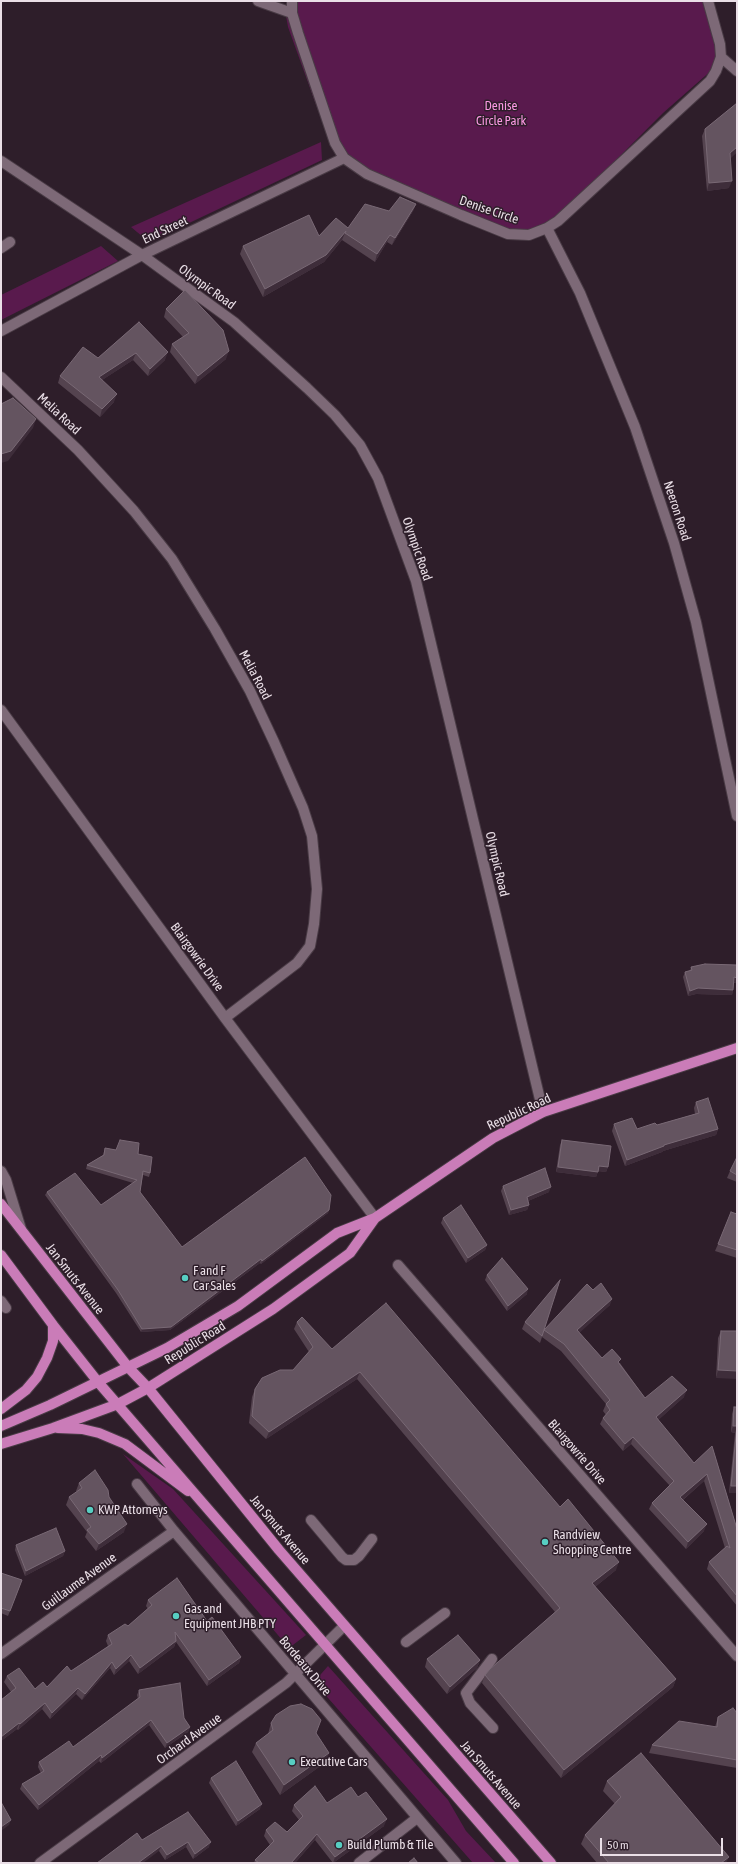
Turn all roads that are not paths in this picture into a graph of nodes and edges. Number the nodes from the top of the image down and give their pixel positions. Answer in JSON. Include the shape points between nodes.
{"nodes":[{"id":1,"x":258,"y":1,"type":"edge"},
{"id":2,"x":292,"y":1,"type":"edge"},
{"id":3,"x":708,"y":1,"type":"edge"},
{"id":4,"x":292,"y":13,"type":"junction"},
{"id":5,"x":721,"y":57,"type":"junction"},
{"id":6,"x":737,"y":71,"type":"edge"},
{"id":7,"x":344,"y":158,"type":"junction"},
{"id":8,"x":1,"y":161,"type":"edge"},
{"id":9,"x":547,"y":228,"type":"junction"},
{"id":10,"x":10,"y":242,"type":"dead end"},
{"id":11,"x":1,"y":248,"type":"edge"},
{"id":12,"x":142,"y":255,"type":"junction"},
{"id":13,"x":1,"y":331,"type":"edge"},
{"id":14,"x":1,"y":377,"type":"edge"},
{"id":15,"x":1,"y":710,"type":"edge"},
{"id":16,"x":737,"y":816,"type":"edge"},
{"id":17,"x":225,"y":1018,"type":"junction"},
{"id":18,"x":737,"y":1048,"type":"edge"},
{"id":19,"x":543,"y":1112,"type":"junction"},
{"id":20,"x":1,"y":1171,"type":"edge"},
{"id":21,"x":1,"y":1204,"type":"edge"},
{"id":22,"x":374,"y":1218,"type":"junction"},
{"id":23,"x":21,"y":1231,"type":"junction"},
{"id":24,"x":1,"y":1256,"type":"edge"},
{"id":25,"x":398,"y":1265,"type":"dead end"},
{"id":26,"x":53,"y":1325,"type":"junction"},
{"id":27,"x":128,"y":1367,"type":"junction"},
{"id":28,"x":98,"y":1382,"type":"junction"},
{"id":29,"x":148,"y":1388,"type":"junction"},
{"id":30,"x":118,"y":1404,"type":"junction"},
{"id":31,"x":1,"y":1409,"type":"edge"},
{"id":32,"x":1,"y":1426,"type":"edge"},
{"id":33,"x":53,"y":1428,"type":"junction"},
{"id":34,"x":1,"y":1444,"type":"edge"},
{"id":35,"x":137,"y":1484,"type":"dead end"},
{"id":36,"x":207,"y":1506,"type":"junction"},
{"id":37,"x":311,"y":1520,"type":"dead end"},
{"id":38,"x":174,"y":1531,"type":"junction"},
{"id":39,"x":372,"y":1539,"type":"dead end"},
{"id":40,"x":445,"y":1613,"type":"dead end"},
{"id":41,"x":344,"y":1626,"type":"junction"},
{"id":42,"x":406,"y":1642,"type":"dead end"},
{"id":43,"x":324,"y":1644,"type":"junction"},
{"id":44,"x":1,"y":1654,"type":"edge"},
{"id":45,"x":737,"y":1656,"type":"edge"},
{"id":46,"x":492,"y":1659,"type":"dead end"},
{"id":47,"x":295,"y":1673,"type":"junction"},
{"id":48,"x":493,"y":1728,"type":"dead end"},
{"id":49,"x":417,"y":1818,"type":"junction"},
{"id":50,"x":40,"y":1863,"type":"edge"},
{"id":51,"x":359,"y":1863,"type":"edge"},
{"id":52,"x":456,"y":1863,"type":"edge"},
{"id":53,"x":514,"y":1863,"type":"edge"},
{"id":54,"x":551,"y":1863,"type":"edge"}],
"edges":[{"from":1,"to":4,"type":"street"},
{"from":2,"to":4,"type":"street","name":"Denise Circle"},
{"from":3,"to":5,"type":"street"},
{"from":4,"to":7,"type":"street","name":"Denise Circle","via":[[335,143]]},
{"from":5,"to":6,"type":"street"},
{"from":5,"to":9,"type":"street","name":"Denise Circle","via":[[710,81],[699,92],[558,221]]},
{"from":7,"to":9,"type":"street","name":"Denise Circle","via":[[366,174],[508,234],[529,235]]},
{"from":7,"to":12,"type":"street","name":"End Street"},
{"from":8,"to":12,"type":"street","name":"Olympic Road"},
{"from":9,"to":16,"type":"street","name":"Neeron Road","via":[[580,293],[632,420],[674,543],[696,622]]},
{"from":10,"to":11,"type":"street"},
{"from":12,"to":13,"type":"street","name":"End Street"},
{"from":12,"to":19,"type":"street","name":"Olympic Road","via":[[234,322],[335,415],[360,445],[378,478],[416,581]]},
{"from":14,"to":17,"type":"street","name":"Melia Road","via":[[78,450],[134,511],[172,559],[250,691],[303,808],[312,836],[316,889],[310,946],[296,963]]},
{"from":15,"to":17,"type":"street","name":"Blairgowrie Drive"},
{"from":17,"to":22,"type":"street","name":"Blairgowrie Drive"},
{"from":18,"to":19,"type":"main road","name":"Republic Road"},
{"from":19,"to":22,"type":"main road","name":"Republic Road","via":[[493,1138]]},
{"from":20,"to":23,"type":"street"},
{"from":21,"to":23,"type":"main road","name":"Jan Smuts Avenue"},
{"from":22,"to":27,"type":"main road","name":"Republic Road","via":[[337,1233],[238,1306],[167,1348]]},
{"from":22,"to":29,"type":"main road","name":"Republic Road","via":[[350,1253],[273,1309]]},
{"from":23,"to":27,"type":"main road","name":"Jan Smuts Avenue"},
{"from":24,"to":26,"type":"main road"},
{"from":25,"to":45,"type":"street","name":"Blairgowrie Drive"},
{"from":26,"to":28,"type":"main road"},
{"from":26,"to":31,"type":"main road","via":[[47,1358],[37,1377],[26,1390]]},
{"from":27,"to":28,"type":"main road","name":"Republic Road"},
{"from":27,"to":29,"type":"main road","name":"Jan Smuts Avenue"},
{"from":28,"to":30,"type":"main road"},
{"from":28,"to":32,"type":"main road","name":"Republic Road","via":[[50,1406]]},
{"from":29,"to":30,"type":"main road","name":"Republic Road"},
{"from":29,"to":41,"type":"main road","name":"Jan Smuts Avenue"},
{"from":30,"to":33,"type":"main road","name":"Republic Road"},
{"from":30,"to":36,"type":"main road"},
{"from":33,"to":34,"type":"main road","name":"Republic Road"},
{"from":33,"to":36,"type":"main road","via":[[82,1429],[125,1444]]},
{"from":35,"to":38,"type":"street","name":"Bordeaux Drive"},
{"from":36,"to":43,"type":"main road"},
{"from":37,"to":39,"type":"street","via":[[346,1560],[359,1556]]},
{"from":38,"to":44,"type":"street","name":"Guillaume Avenue"},
{"from":38,"to":47,"type":"street","name":"Bordeaux Drive"},
{"from":40,"to":42,"type":"street"},
{"from":41,"to":43,"type":"street","name":"Orchard Avenue"},
{"from":41,"to":54,"type":"main road","name":"Jan Smuts Avenue"},
{"from":43,"to":47,"type":"street","name":"Orchard Avenue"},
{"from":43,"to":53,"type":"main road"},
{"from":46,"to":48,"type":"street","via":[[466,1693],[470,1703]]},
{"from":47,"to":49,"type":"street","name":"Bordeaux Drive"},
{"from":47,"to":50,"type":"street","name":"Orchard Avenue","via":[[268,1697]]},
{"from":49,"to":51,"type":"street"},
{"from":49,"to":52,"type":"street","name":"Bordeaux Drive"}]}
